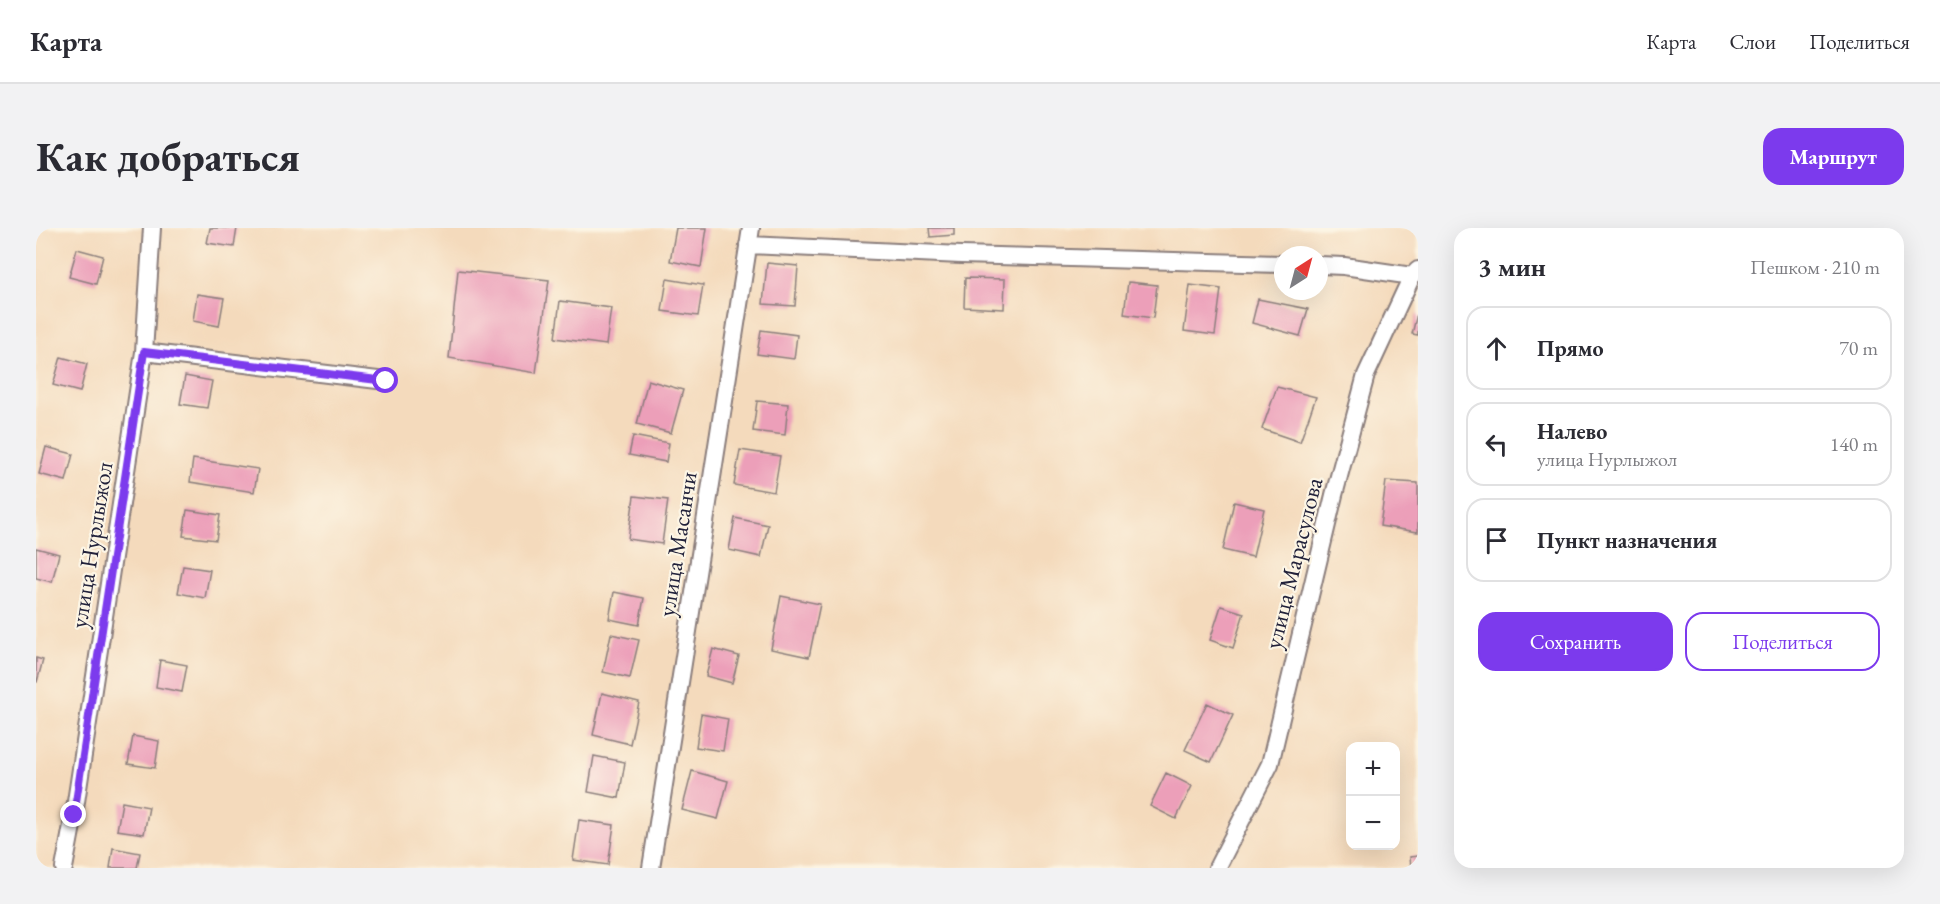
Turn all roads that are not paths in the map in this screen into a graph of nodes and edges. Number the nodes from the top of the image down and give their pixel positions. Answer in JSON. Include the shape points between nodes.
{"nodes":[{"id":1,"x":152,"y":228,"type":"edge"},
{"id":2,"x":749,"y":236,"type":"edge"},
{"id":3,"x":1274,"y":264,"type":"edge"},
{"id":4,"x":1328,"y":265,"type":"edge"},
{"id":5,"x":1415,"y":273,"type":"edge"},
{"id":6,"x":144,"y":352,"type":"junction"},
{"id":7,"x":386,"y":381,"type":"dead end"},
{"id":8,"x":64,"y":868,"type":"edge"},
{"id":9,"x":651,"y":868,"type":"edge"},
{"id":10,"x":1217,"y":868,"type":"edge"}],
"edges":[{"from":1,"to":6,"type":"street","name":"улица Нурлыжол"},
{"from":2,"to":3,"type":"street","via":[[961,255]]},
{"from":2,"to":9,"type":"street","name":"улица Масанчи"},
{"from":4,"to":5,"type":"street"},
{"from":5,"to":10,"type":"street","name":"улица Марасулова","via":[[1366,375],[1270,764]]},
{"from":6,"to":7,"type":"street"},
{"from":6,"to":8,"type":"street","name":"улица Нурлыжол"}]}
